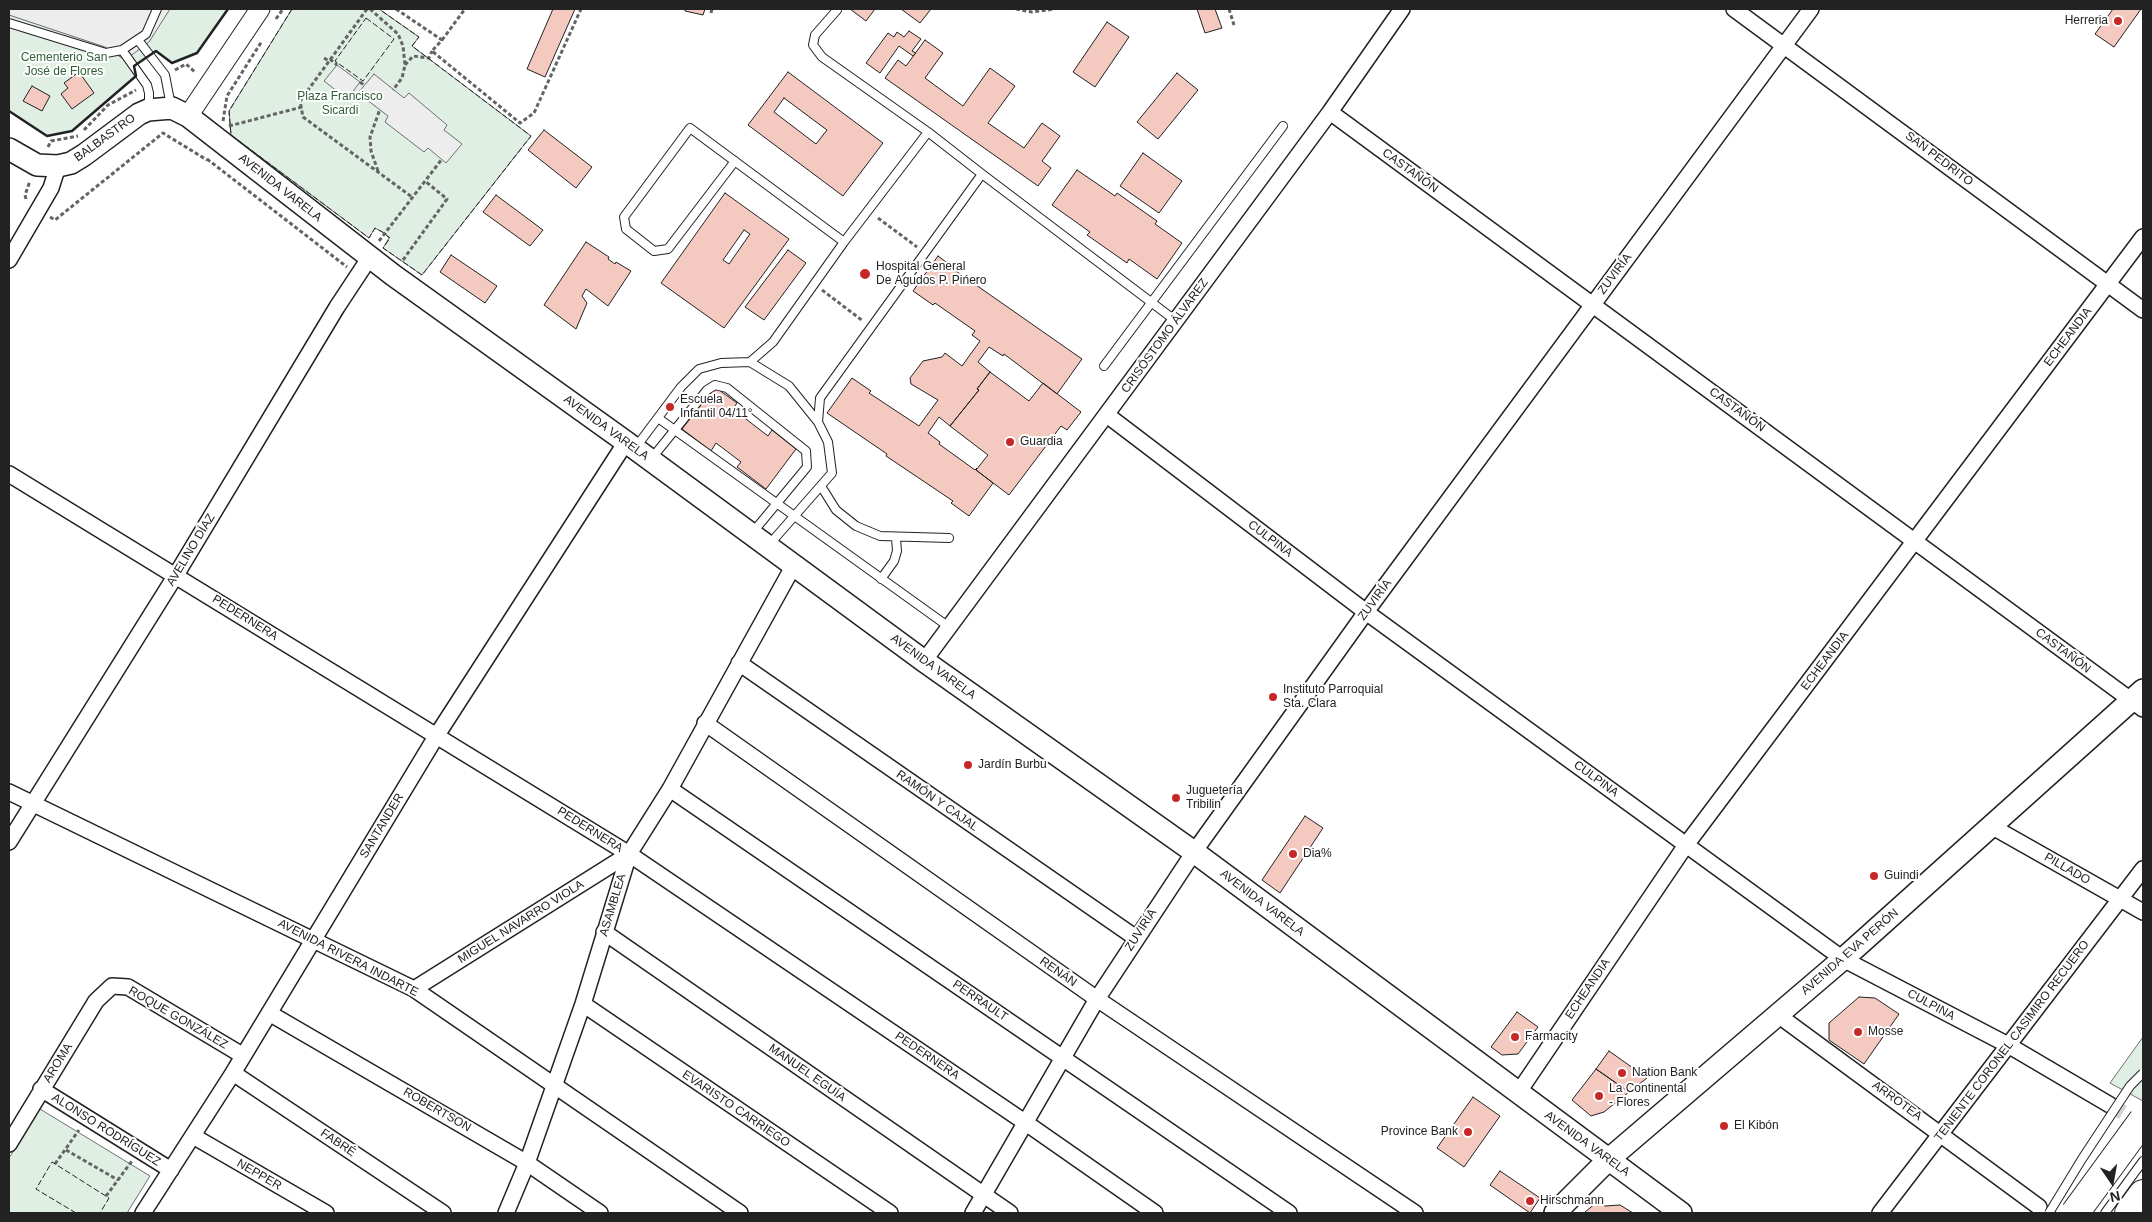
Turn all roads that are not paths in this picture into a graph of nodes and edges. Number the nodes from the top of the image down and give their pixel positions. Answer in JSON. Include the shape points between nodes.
{"nodes":[{"id":1,"x":157,"y":9,"type":"edge"},
{"id":2,"x":260,"y":9,"type":"edge"},
{"id":3,"x":1402,"y":9,"type":"edge"},
{"id":4,"x":1734,"y":9,"type":"edge"},
{"id":5,"x":1811,"y":9,"type":"edge"},
{"id":6,"x":837,"y":10,"type":"dead end"},
{"id":7,"x":9,"y":23,"type":"edge"},
{"id":8,"x":138,"y":40,"type":"junction"},
{"id":9,"x":1784,"y":45,"type":"junction"},
{"id":10,"x":122,"y":50,"type":"junction"},
{"id":11,"x":148,"y":110,"type":"junction"},
{"id":12,"x":180,"y":112,"type":"junction"},
{"id":13,"x":1330,"y":112,"type":"junction"},
{"id":14,"x":1283,"y":126,"type":"dead end"},
{"id":15,"x":928,"y":132,"type":"junction"},
{"id":16,"x":9,"y":148,"type":"edge"},
{"id":17,"x":735,"y":161,"type":"junction"},
{"id":18,"x":58,"y":166,"type":"junction"},
{"id":19,"x":982,"y":174,"type":"junction"},
{"id":20,"x":2143,"y":237,"type":"edge"},
{"id":21,"x":844,"y":242,"type":"junction"},
{"id":22,"x":370,"y":257,"type":"junction"},
{"id":23,"x":9,"y":260,"type":"edge"},
{"id":24,"x":2108,"y":285,"type":"junction"},
{"id":25,"x":1152,"y":302,"type":"junction"},
{"id":26,"x":1592,"y":305,"type":"junction"},
{"id":27,"x":2143,"y":310,"type":"edge"},
{"id":28,"x":1176,"y":321,"type":"junction"},
{"id":29,"x":750,"y":362,"type":"junction"},
{"id":30,"x":1104,"y":366,"type":"dead end"},
{"id":31,"x":1106,"y":415,"type":"junction"},
{"id":32,"x":658,"y":418,"type":"junction"},
{"id":33,"x":818,"y":422,"type":"junction"},
{"id":34,"x":674,"y":429,"type":"junction"},
{"id":35,"x":637,"y":450,"type":"junction"},
{"id":36,"x":9,"y":474,"type":"edge"},
{"id":37,"x":821,"y":486,"type":"junction"},
{"id":38,"x":778,"y":503,"type":"junction"},
{"id":39,"x":795,"y":516,"type":"junction"},
{"id":40,"x":896,"y":538,"type":"junction"},
{"id":41,"x":949,"y":538,"type":"dead end"},
{"id":42,"x":760,"y":540,"type":"junction"},
{"id":43,"x":1915,"y":540,"type":"junction"},
{"id":44,"x":794,"y":565,"type":"junction"},
{"id":45,"x":176,"y":575,"type":"junction"},
{"id":46,"x":882,"y":579,"type":"junction"},
{"id":47,"x":1366,"y":612,"type":"junction"},
{"id":48,"x":949,"y":627,"type":"junction"},
{"id":49,"x":924,"y":661,"type":"junction"},
{"id":50,"x":739,"y":663,"type":"junction"},
{"id":51,"x":2139,"y":700,"type":"edge"},
{"id":52,"x":705,"y":723,"type":"junction"},
{"id":53,"x":436,"y":735,"type":"junction"},
{"id":54,"x":670,"y":789,"type":"junction"},
{"id":55,"x":9,"y":792,"type":"edge"},
{"id":56,"x":32,"y":804,"type":"junction"},
{"id":57,"x":1991,"y":826,"type":"junction"},
{"id":58,"x":9,"y":842,"type":"edge"},
{"id":59,"x":1686,"y":845,"type":"junction"},
{"id":60,"x":1194,"y":852,"type":"junction"},
{"id":61,"x":629,"y":854,"type":"junction"},
{"id":62,"x":2143,"y":869,"type":"edge"},
{"id":63,"x":2121,"y":900,"type":"junction"},
{"id":64,"x":2143,"y":912,"type":"edge"},
{"id":65,"x":604,"y":932,"type":"junction"},
{"id":66,"x":1136,"y":938,"type":"junction"},
{"id":67,"x":314,"y":940,"type":"junction"},
{"id":68,"x":1843,"y":959,"type":"junction"},
{"id":69,"x":112,"y":986,"type":"joint"},
{"id":70,"x":414,"y":989,"type":"junction"},
{"id":71,"x":1096,"y":1000,"type":"junction"},
{"id":72,"x":583,"y":1004,"type":"junction"},
{"id":73,"x":269,"y":1013,"type":"junction"},
{"id":74,"x":1778,"y":1015,"type":"junction"},
{"id":75,"x":2008,"y":1046,"type":"junction"},
{"id":76,"x":242,"y":1055,"type":"junction"},
{"id":77,"x":1062,"y":1057,"type":"junction"},
{"id":78,"x":233,"y":1073,"type":"junction"},
{"id":79,"x":2143,"y":1073,"type":"edge"},
{"id":80,"x":555,"y":1085,"type":"junction"},
{"id":81,"x":41,"y":1089,"type":"junction"},
{"id":82,"x":1518,"y":1093,"type":"junction"},
{"id":83,"x":2110,"y":1104,"type":"tunnel mouth"},
{"id":84,"x":2143,"y":1120,"type":"edge"},
{"id":85,"x":1026,"y":1123,"type":"junction"},
{"id":86,"x":1942,"y":1133,"type":"junction"},
{"id":87,"x":193,"y":1136,"type":"junction"},
{"id":88,"x":9,"y":1144,"type":"edge"},
{"id":89,"x":1609,"y":1159,"type":"junction"},
{"id":90,"x":2143,"y":1161,"type":"edge"},
{"id":91,"x":527,"y":1163,"type":"junction"},
{"id":92,"x":171,"y":1170,"type":"junction"},
{"id":93,"x":2143,"y":1194,"type":"edge"},
{"id":94,"x":984,"y":1195,"type":"junction"},
{"id":95,"x":2044,"y":1210,"type":"edge"},
{"id":96,"x":143,"y":1213,"type":"edge"},
{"id":97,"x":326,"y":1213,"type":"edge"},
{"id":98,"x":443,"y":1213,"type":"edge"},
{"id":99,"x":506,"y":1213,"type":"edge"},
{"id":100,"x":600,"y":1213,"type":"edge"},
{"id":101,"x":740,"y":1213,"type":"edge"},
{"id":102,"x":890,"y":1213,"type":"edge"},
{"id":103,"x":973,"y":1213,"type":"edge"},
{"id":104,"x":1010,"y":1213,"type":"edge"},
{"id":105,"x":1155,"y":1213,"type":"edge"},
{"id":106,"x":1290,"y":1213,"type":"edge"},
{"id":107,"x":1415,"y":1213,"type":"edge"},
{"id":108,"x":1555,"y":1213,"type":"edge"},
{"id":109,"x":1681,"y":1213,"type":"edge"},
{"id":110,"x":1880,"y":1213,"type":"edge"},
{"id":111,"x":2075,"y":1213,"type":"edge"},
{"id":112,"x":2105,"y":1213,"type":"edge"},
{"id":113,"x":2129,"y":1213,"type":"edge"}],
"edges":[{"from":1,"to":8,"type":"lane","via":[[146,34]]},
{"from":2,"to":12,"type":"street"},
{"from":3,"to":13,"type":"street","name":"CRISÓSTOMO ÁLVAREZ"},
{"from":4,"to":9,"type":"street","name":"SAN PEDRITO"},
{"from":5,"to":9,"type":"street","name":"ZUVIRÍA"},
{"from":6,"to":15,"type":"lane","via":[[815,35],[813,45],[822,57]]},
{"from":7,"to":10,"type":"lane","via":[[106,53]]},
{"from":8,"to":10,"type":"lane"},
{"from":8,"to":12,"type":"lane","via":[[165,75]]},
{"from":9,"to":24,"type":"street","name":"SAN PEDRITO"},
{"from":9,"to":26,"type":"street","name":"ZUVIRÍA"},
{"from":10,"to":11,"type":"lane","via":[[147,85]]},
{"from":11,"to":12,"type":"main road","name":"BALBASTRO"},
{"from":11,"to":18,"type":"main road","name":"BALBASTRO","via":[[129,119],[84,155]]},
{"from":12,"to":22,"type":"main road","name":"AVENIDA VARELA"},
{"from":13,"to":26,"type":"street","name":"CASTAÑÓN"},
{"from":13,"to":28,"type":"street","name":"CRISÓSTOMO ÁLVAREZ"},
{"from":14,"to":25,"type":"lane"},
{"from":15,"to":19,"type":"lane"},
{"from":15,"to":21,"type":"lane"},
{"from":16,"to":18,"type":"main road","via":[[37,165]]},
{"from":17,"to":17,"type":"lane","via":[[668,249],[654,251],[626,229],[624,217],[690,128]]},
{"from":17,"to":21,"type":"lane"},
{"from":18,"to":23,"type":"street","via":[[51,188]]},
{"from":19,"to":25,"type":"lane"},
{"from":19,"to":33,"type":"lane","via":[[820,398]]},
{"from":20,"to":24,"type":"street","name":"ECHEANDIA"},
{"from":21,"to":29,"type":"lane","via":[[773,342]]},
{"from":22,"to":35,"type":"main road","name":"AVENIDA VARELA"},
{"from":22,"to":45,"type":"street","name":"AVELINO DÍAZ"},
{"from":24,"to":27,"type":"street","name":"SAN PEDRITO"},
{"from":24,"to":43,"type":"street","name":"ECHEANDIA"},
{"from":25,"to":28,"type":"lane"},
{"from":25,"to":30,"type":"lane"},
{"from":26,"to":43,"type":"street","name":"CASTAÑÓN"},
{"from":26,"to":47,"type":"street","name":"ZUVIRÍA"},
{"from":28,"to":31,"type":"street","name":"CRISÓSTOMO ÁLVAREZ"},
{"from":29,"to":32,"type":"lane","via":[[721,363],[699,369]]},
{"from":29,"to":33,"type":"lane","via":[[789,386]]},
{"from":31,"to":47,"type":"street","name":"CULPINA"},
{"from":31,"to":48,"type":"street","name":"CRISÓSTOMO ÁLVAREZ"},
{"from":32,"to":34,"type":"lane"},
{"from":32,"to":35,"type":"lane"},
{"from":33,"to":37,"type":"lane","via":[[828,442],[832,473]]},
{"from":34,"to":35,"type":"lane"},
{"from":34,"to":38,"type":"lane"},
{"from":34,"to":38,"type":"lane","via":[[707,390],[715,385],[727,388],[806,451],[807,467]]},
{"from":35,"to":42,"type":"main road","name":"AVENIDA VARELA"},
{"from":35,"to":53,"type":"street","name":"SANTANDER"},
{"from":36,"to":45,"type":"street","name":"PEDERNERA"},
{"from":37,"to":39,"type":"lane"},
{"from":37,"to":40,"type":"lane","via":[[836,510],[856,526],[880,536]]},
{"from":38,"to":39,"type":"lane"},
{"from":38,"to":42,"type":"lane"},
{"from":39,"to":42,"type":"lane"},
{"from":39,"to":46,"type":"lane"},
{"from":40,"to":41,"type":"lane"},
{"from":40,"to":46,"type":"lane","via":[[894,561]]},
{"from":42,"to":44,"type":"main road","name":"AVENIDA VARELA"},
{"from":43,"to":51,"type":"street","name":"CASTAÑÓN"},
{"from":43,"to":59,"type":"street","name":"ECHEANDIA"},
{"from":44,"to":49,"type":"main road","name":"AVENIDA VARELA"},
{"from":44,"to":50,"type":"street","name":"ASAMBLEA"},
{"from":45,"to":53,"type":"street","name":"PEDERNERA"},
{"from":45,"to":56,"type":"street","name":"AVELINO DÍAZ"},
{"from":46,"to":48,"type":"lane"},
{"from":47,"to":59,"type":"street","name":"CULPINA"},
{"from":47,"to":60,"type":"street","name":"ZUVIRÍA"},
{"from":48,"to":49,"type":"street","name":"CRISÓSTOMO ÁLVAREZ"},
{"from":49,"to":60,"type":"main road","name":"AVENIDA VARELA"},
{"from":50,"to":52,"type":"street","name":"ASAMBLEA"},
{"from":50,"to":66,"type":"street","name":"RAMÓN Y CAJAL"},
{"from":51,"to":57,"type":"main road","name":"AVENIDA EVA PERÓN"},
{"from":52,"to":54,"type":"street","name":"ASAMBLEA"},
{"from":52,"to":71,"type":"street","name":"RENÁN"},
{"from":53,"to":61,"type":"street","name":"PEDERNERA"},
{"from":53,"to":67,"type":"street","name":"SANTANDER"},
{"from":54,"to":61,"type":"street","name":"ASAMBLEA"},
{"from":54,"to":77,"type":"street","name":"PERRAULT"},
{"from":55,"to":56,"type":"street","name":"AVENIDA RIVERA INDARTE"},
{"from":56,"to":58,"type":"street","name":"AVELINO DÍAZ"},
{"from":56,"to":67,"type":"street","name":"AVENIDA RIVERA INDARTE"},
{"from":57,"to":63,"type":"street","name":"PILLADO"},
{"from":57,"to":68,"type":"main road","name":"AVENIDA EVA PERÓN"},
{"from":59,"to":68,"type":"street","name":"CULPINA"},
{"from":59,"to":82,"type":"street","name":"ECHEANDIA"},
{"from":60,"to":66,"type":"street","name":"ZUVIRÍA"},
{"from":60,"to":82,"type":"main road","name":"AVENIDA VARELA"},
{"from":61,"to":65,"type":"street","name":"ASAMBLEA"},
{"from":61,"to":70,"type":"street","name":"MIGUEL NAVARRO VIOLA"},
{"from":61,"to":85,"type":"street","name":"PEDERNERA"},
{"from":62,"to":63,"type":"street","name":"TENIENTE CORONEL CASIMIRO RECUERO"},
{"from":63,"to":64,"type":"street","name":"PILLADO"},
{"from":63,"to":75,"type":"street","name":"TENIENTE CORONEL CASIMIRO RECUERO"},
{"from":65,"to":72,"type":"street","name":"ASAMBLEA"},
{"from":65,"to":94,"type":"street","name":"MANUEL EGUÍA"},
{"from":66,"to":71,"type":"street","name":"ZUVIRÍA"},
{"from":67,"to":70,"type":"street","name":"AVENIDA RIVERA INDARTE"},
{"from":67,"to":73,"type":"street","name":"SANTANDER"},
{"from":68,"to":74,"type":"main road","name":"AVENIDA EVA PERÓN"},
{"from":68,"to":75,"type":"street","name":"CULPINA"},
{"from":69,"to":76,"type":"street","name":"ROQUE GONZÁLEZ","via":[[128,987]]},
{"from":69,"to":81,"type":"street","name":"AROMA","via":[[96,1001]]},
{"from":70,"to":80,"type":"street","name":"AVENIDA RIVERA INDARTE"},
{"from":71,"to":77,"type":"street","name":"ZUVIRÍA"},
{"from":71,"to":107,"type":"street","name":"RENÁN"},
{"from":72,"to":80,"type":"street","name":"ASAMBLEA"},
{"from":72,"to":102,"type":"street","name":"EVARISTO CARRIEGO"},
{"from":73,"to":76,"type":"street","name":"SANTANDER"},
{"from":73,"to":91,"type":"street","name":"ROBERTSON"},
{"from":74,"to":86,"type":"street","name":"ARROTEA"},
{"from":74,"to":89,"type":"main road","name":"AVENIDA EVA PERÓN"},
{"from":75,"to":83,"type":"street","name":"CULPINA"},
{"from":75,"to":86,"type":"street","name":"TENIENTE CORONEL CASIMIRO RECUERO"},
{"from":76,"to":78,"type":"street","name":"SANTANDER"},
{"from":77,"to":85,"type":"street","name":"ZUVIRÍA"},
{"from":77,"to":106,"type":"street","name":"PERRAULT"},
{"from":78,"to":87,"type":"street","name":"SANTANDER"},
{"from":78,"to":98,"type":"street","name":"FABRÉ"},
{"from":79,"to":95,"type":"lane","bridge":true,"via":[[2130,1086]]},
{"from":80,"to":91,"type":"street","name":"ASAMBLEA"},
{"from":80,"to":101,"type":"street","name":"AVENIDA RIVERA INDARTE"},
{"from":81,"to":88,"type":"street","name":"AROMA"},
{"from":81,"to":92,"type":"street","name":"ALONSO RODRÍGUEZ"},
{"from":82,"to":89,"type":"main road","name":"AVENIDA VARELA"},
{"from":84,"to":111,"type":"highway","bridge":true},
{"from":85,"to":94,"type":"street","name":"ZUVIRÍA"},
{"from":85,"to":105,"type":"street","name":"PEDERNERA"},
{"from":86,"to":95,"type":"street","name":"ARROTEA"},
{"from":86,"to":110,"type":"street","name":"TENIENTE CORONEL CASIMIRO RECUERO"},
{"from":87,"to":92,"type":"street","name":"SANTANDER"},
{"from":87,"to":97,"type":"street","name":"NEPPER"},
{"from":89,"to":108,"type":"main road","name":"AVENIDA EVA PERÓN"},
{"from":89,"to":109,"type":"main road","name":"AVENIDA VARELA"},
{"from":90,"to":112,"type":"lane"},
{"from":91,"to":99,"type":"street","name":"ASAMBLEA"},
{"from":91,"to":100,"type":"street","name":"ROBERTSON"},
{"from":92,"to":96,"type":"street","name":"SANTANDER"},
{"from":93,"to":113,"type":"highway"},
{"from":94,"to":103,"type":"street","name":"ZUVIRÍA"},
{"from":94,"to":104,"type":"street","name":"MANUEL EGUÍA"}]}
